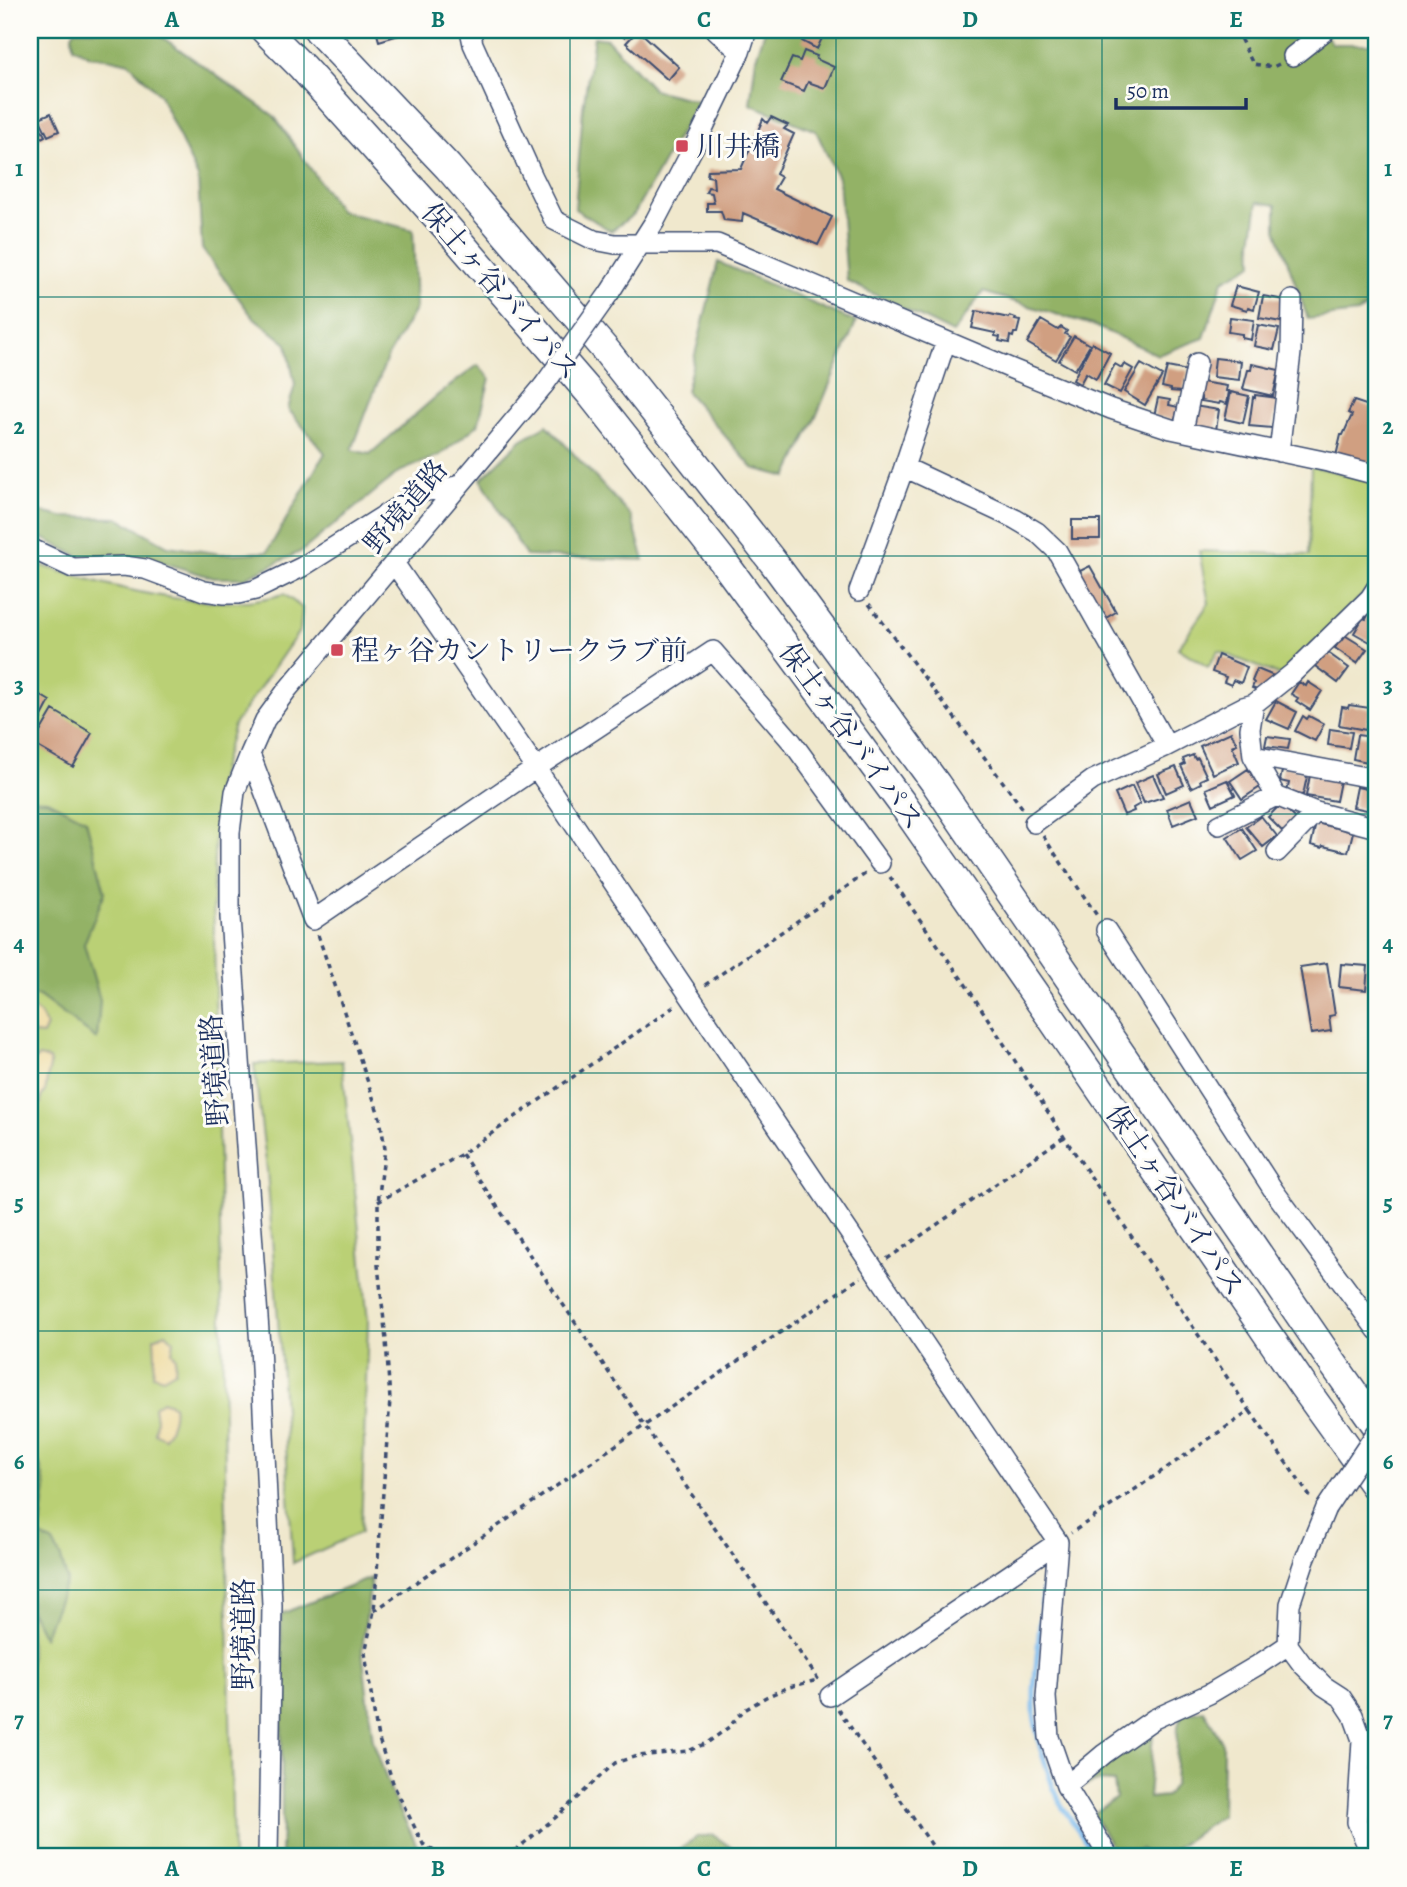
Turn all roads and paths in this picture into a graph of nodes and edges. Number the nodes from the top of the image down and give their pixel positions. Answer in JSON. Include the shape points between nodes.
{"nodes":[{"id":1,"x":265,"y":30,"type":"edge"},
{"id":2,"x":318,"y":30,"type":"edge"},
{"id":3,"x":470,"y":30,"type":"edge"},
{"id":4,"x":716,"y":30,"type":"edge"},
{"id":5,"x":747,"y":30,"type":"edge"},
{"id":6,"x":1236,"y":30,"type":"edge"},
{"id":7,"x":1326,"y":30,"type":"edge"},
{"id":8,"x":740,"y":52,"type":"junction"},
{"id":9,"x":1293,"y":56,"type":"joint"},
{"id":10,"x":640,"y":245,"type":"junction"},
{"id":11,"x":1292,"y":300,"type":"dead end"},
{"id":12,"x":946,"y":341,"type":"junction"},
{"id":13,"x":1197,"y":363,"type":"dead end"},
{"id":14,"x":1183,"y":431,"type":"junction"},
{"id":15,"x":1279,"y":452,"type":"junction"},
{"id":16,"x":904,"y":467,"type":"junction"},
{"id":17,"x":1377,"y":475,"type":"edge"},
{"id":18,"x":458,"y":486,"type":"junction"},
{"id":19,"x":30,"y":548,"type":"edge"},
{"id":20,"x":394,"y":563,"type":"junction"},
{"id":21,"x":1377,"y":587,"type":"edge"},
{"id":22,"x":859,"y":591,"type":"joint"},
{"id":23,"x":1254,"y":704,"type":"junction"},
{"id":24,"x":1167,"y":746,"type":"junction"},
{"id":25,"x":250,"y":754,"type":"junction"},
{"id":26,"x":1253,"y":756,"type":"junction"},
{"id":27,"x":536,"y":768,"type":"junction"},
{"id":28,"x":1377,"y":779,"type":"edge"},
{"id":29,"x":1276,"y":796,"type":"junction"},
{"id":30,"x":1316,"y":812,"type":"junction"},
{"id":31,"x":1034,"y":823,"type":"junction"},
{"id":32,"x":1219,"y":825,"type":"dead end"},
{"id":33,"x":1377,"y":828,"type":"edge"},
{"id":34,"x":1277,"y":852,"type":"dead end"},
{"id":35,"x":880,"y":863,"type":"junction"},
{"id":36,"x":313,"y":920,"type":"junction"},
{"id":37,"x":1106,"y":930,"type":"joint"},
{"id":38,"x":688,"y":997,"type":"junction"},
{"id":39,"x":1064,"y":1137,"type":"junction"},
{"id":40,"x":461,"y":1154,"type":"junction"},
{"id":41,"x":378,"y":1202,"type":"junction"},
{"id":42,"x":874,"y":1268,"type":"junction"},
{"id":43,"x":1377,"y":1330,"type":"edge"},
{"id":44,"x":1250,"y":1411,"type":"junction"},
{"id":45,"x":644,"y":1425,"type":"junction"},
{"id":46,"x":1377,"y":1426,"type":"edge"},
{"id":47,"x":1377,"y":1432,"type":"edge"},
{"id":48,"x":1377,"y":1489,"type":"edge"},
{"id":49,"x":1324,"y":1511,"type":"junction"},
{"id":50,"x":1058,"y":1542,"type":"junction"},
{"id":51,"x":374,"y":1611,"type":"junction"},
{"id":52,"x":1288,"y":1645,"type":"junction"},
{"id":53,"x":825,"y":1688,"type":"junction"},
{"id":54,"x":1066,"y":1786,"type":"junction"},
{"id":55,"x":268,"y":1857,"type":"edge"},
{"id":56,"x":443,"y":1857,"type":"edge"},
{"id":57,"x":507,"y":1857,"type":"edge"},
{"id":58,"x":940,"y":1857,"type":"edge"},
{"id":59,"x":1109,"y":1857,"type":"edge"},
{"id":60,"x":1372,"y":1857,"type":"edge"}],
"edges":[{"from":1,"to":48,"type":"highway","name":"保土ヶ谷バイパス","via":[[449,230],[580,382],[722,560],[901,802]]},
{"from":2,"to":46,"type":"highway","name":"保土ヶ谷バイパス","via":[[448,167],[608,353],[773,562],[936,784]]},
{"from":3,"to":10,"type":"street","via":[[554,220],[594,240]]},
{"from":4,"to":8,"type":"street"},
{"from":5,"to":8,"type":"street"},
{"from":6,"to":9,"type":"path","via":[[1253,64],[1273,67]]},
{"from":7,"to":9,"type":"street"},
{"from":8,"to":10,"type":"street"},
{"from":10,"to":12,"type":"street","via":[[717,244]]},
{"from":10,"to":18,"type":"street","name":"野境道路","bridge":true,"via":[[544,385]]},
{"from":11,"to":15,"type":"street","via":[[1291,353]]},
{"from":12,"to":14,"type":"street","via":[[1111,409]]},
{"from":12,"to":16,"type":"street"},
{"from":13,"to":14,"type":"street"},
{"from":14,"to":15,"type":"street"},
{"from":15,"to":17,"type":"street"},
{"from":16,"to":22,"type":"street"},
{"from":16,"to":24,"type":"street","via":[[1016,519],[1057,551]]},
{"from":18,"to":19,"type":"street","via":[[421,492],[302,567],[238,594],[204,591],[145,569],[73,568]]},
{"from":18,"to":20,"type":"street","name":"野境道路"},
{"from":20,"to":25,"type":"street","name":"野境道路","via":[[287,690],[265,720]]},
{"from":20,"to":27,"type":"street"},
{"from":21,"to":23,"type":"street","via":[[1293,673]]},
{"from":22,"to":31,"type":"path"},
{"from":23,"to":24,"type":"street"},
{"from":23,"to":26,"type":"street","via":[[1250,729]]},
{"from":24,"to":31,"type":"street","via":[[1093,780]]},
{"from":25,"to":36,"type":"street"},
{"from":25,"to":55,"type":"street","name":"野境道路","via":[[233,806],[230,917],[260,1346],[272,1605]]},
{"from":26,"to":28,"type":"street"},
{"from":26,"to":29,"type":"street"},
{"from":27,"to":35,"type":"street","via":[[713,650],[792,742]]},
{"from":27,"to":36,"type":"street"},
{"from":27,"to":38,"type":"street"},
{"from":29,"to":30,"type":"street"},
{"from":29,"to":32,"type":"street"},
{"from":30,"to":33,"type":"street"},
{"from":30,"to":34,"type":"street"},
{"from":31,"to":37,"type":"path"},
{"from":35,"to":38,"type":"path"},
{"from":35,"to":39,"type":"path"},
{"from":36,"to":41,"type":"path","via":[[380,1118],[384,1149]]},
{"from":37,"to":43,"type":"street","via":[[1273,1191]]},
{"from":38,"to":40,"type":"path"},
{"from":38,"to":42,"type":"street"},
{"from":39,"to":42,"type":"path"},
{"from":39,"to":44,"type":"path"},
{"from":40,"to":41,"type":"path"},
{"from":40,"to":45,"type":"path"},
{"from":41,"to":51,"type":"path","via":[[378,1265],[390,1400]]},
{"from":42,"to":45,"type":"path"},
{"from":42,"to":50,"type":"street"},
{"from":44,"to":49,"type":"path"},
{"from":44,"to":50,"type":"path"},
{"from":45,"to":51,"type":"path"},
{"from":45,"to":53,"type":"path"},
{"from":47,"to":49,"type":"street","bridge":true},
{"from":49,"to":52,"type":"street","via":[[1290,1604]]},
{"from":50,"to":53,"type":"street"},
{"from":50,"to":54,"type":"street","via":[[1046,1697],[1049,1737]]},
{"from":51,"to":56,"type":"path","via":[[365,1653],[377,1733],[394,1786],[423,1844]]},
{"from":52,"to":54,"type":"street","via":[[1154,1720]]},
{"from":52,"to":60,"type":"street","via":[[1353,1715],[1362,1740],[1357,1822]]},
{"from":53,"to":57,"type":"path","via":[[789,1687],[766,1697],[706,1743],[688,1751],[615,1763]]},
{"from":53,"to":58,"type":"path"},
{"from":54,"to":59,"type":"street"}]}
